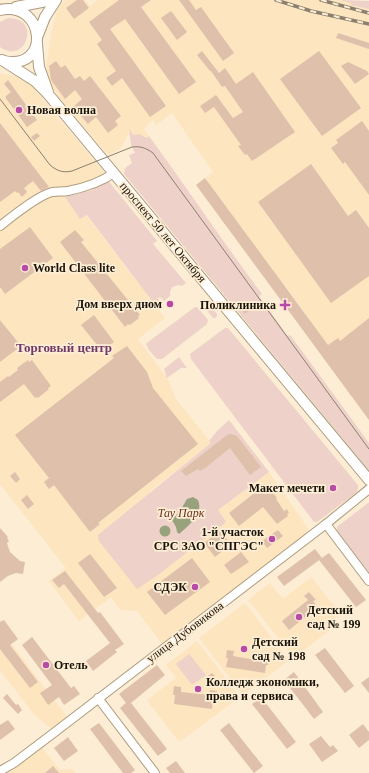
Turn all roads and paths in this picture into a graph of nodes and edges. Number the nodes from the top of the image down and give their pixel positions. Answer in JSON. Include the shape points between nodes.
{"nodes":[{"id":1,"x":52,"y":0,"type":"edge"},
{"id":2,"x":56,"y":0,"type":"edge"},
{"id":3,"x":0,"y":4,"type":"edge"},
{"id":4,"x":12,"y":7,"type":"junction"},
{"id":5,"x":0,"y":10,"type":"edge"},
{"id":6,"x":38,"y":39,"type":"junction"},
{"id":7,"x":1,"y":60,"type":"edge"},
{"id":8,"x":48,"y":94,"type":"junction"},
{"id":9,"x":114,"y":173,"type":"junction"},
{"id":10,"x":0,"y":226,"type":"edge"},
{"id":11,"x":369,"y":480,"type":"edge"},
{"id":12,"x":369,"y":490,"type":"edge"},
{"id":13,"x":326,"y":524,"type":"junction"},
{"id":14,"x":369,"y":581,"type":"edge"},
{"id":15,"x":98,"y":698,"type":"junction"},
{"id":16,"x":0,"y":771,"type":"edge"},
{"id":17,"x":155,"y":773,"type":"edge"}],
"edges":[{"from":1,"to":4,"type":"main road"},
{"from":2,"to":6,"type":"main road","via":[[43,22]]},
{"from":3,"to":4,"type":"main road"},
{"from":4,"to":5,"type":"main road"},
{"from":4,"to":6,"type":"main road","via":[[21,9],[30,16],[36,25]]},
{"from":6,"to":7,"type":"main road","via":[[32,51],[23,59],[11,62]]},
{"from":6,"to":8,"type":"main road","name":"проспект 50 лет Октября","via":[[39,67]]},
{"from":7,"to":8,"type":"main road","name":"проспект 50 лет Октября","via":[[35,82]]},
{"from":8,"to":9,"type":"main road","name":"проспект 50 лет Октября"},
{"from":9,"to":10,"type":"street","via":[[89,185],[66,192],[50,193]]},
{"from":9,"to":11,"type":"main road","name":"проспект 50 лет Октября"},
{"from":12,"to":13,"type":"street","name":"улица Дубовикова"},
{"from":13,"to":14,"type":"street"},
{"from":13,"to":15,"type":"street","name":"улица Дубовикова"},
{"from":15,"to":16,"type":"street","name":"улица Дубовикова"},
{"from":15,"to":17,"type":"street"}]}
